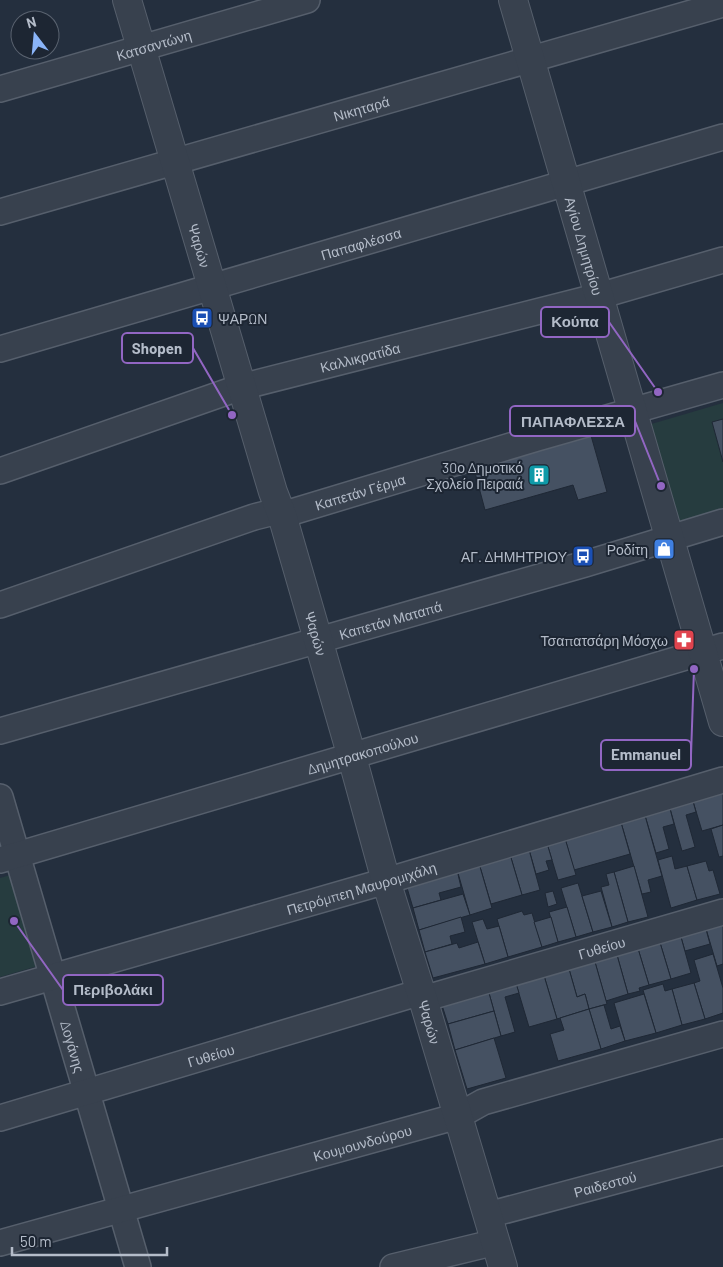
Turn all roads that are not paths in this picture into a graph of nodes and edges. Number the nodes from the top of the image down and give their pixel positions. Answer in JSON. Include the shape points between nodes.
{"nodes":[{"id":1,"x":127,"y":0,"type":"edge"},
{"id":2,"x":307,"y":0,"type":"edge"},
{"id":3,"x":513,"y":0,"type":"edge"},
{"id":4,"x":723,"y":4,"type":"edge"},
{"id":5,"x":141,"y":48,"type":"junction"},
{"id":6,"x":530,"y":59,"type":"junction"},
{"id":7,"x":0,"y":89,"type":"edge"},
{"id":8,"x":723,"y":137,"type":"edge"},
{"id":9,"x":174,"y":162,"type":"junction"},
{"id":10,"x":566,"y":183,"type":"junction"},
{"id":11,"x":0,"y":212,"type":"edge"},
{"id":12,"x":723,"y":260,"type":"edge"},
{"id":13,"x":211,"y":287,"type":"junction"},
{"id":14,"x":599,"y":296,"type":"junction"},
{"id":15,"x":0,"y":349,"type":"edge"},
{"id":16,"x":723,"y":385,"type":"edge"},
{"id":17,"x":241,"y":387,"type":"junction"},
{"id":18,"x":632,"y":411,"type":"junction"},
{"id":19,"x":0,"y":470,"type":"edge"},
{"id":20,"x":282,"y":516,"type":"junction"},
{"id":21,"x":723,"y":522,"type":"edge"},
{"id":22,"x":670,"y":539,"type":"junction"},
{"id":23,"x":0,"y":605,"type":"edge"},
{"id":24,"x":317,"y":640,"type":"junction"},
{"id":25,"x":713,"y":649,"type":"edge"},
{"id":26,"x":723,"y":722,"type":"edge"},
{"id":27,"x":0,"y":731,"type":"edge"},
{"id":28,"x":352,"y":757,"type":"junction"},
{"id":29,"x":723,"y":780,"type":"edge"},
{"id":30,"x":0,"y":797,"type":"edge"},
{"id":31,"x":8,"y":857,"type":"edge"},
{"id":32,"x":386,"y":881,"type":"junction"},
{"id":33,"x":723,"y":912,"type":"edge"},
{"id":34,"x":53,"y":977,"type":"junction"},
{"id":35,"x":0,"y":992,"type":"edge"},
{"id":36,"x":422,"y":996,"type":"junction"},
{"id":37,"x":723,"y":1034,"type":"edge"},
{"id":38,"x":87,"y":1092,"type":"junction"},
{"id":39,"x":458,"y":1116,"type":"junction"},
{"id":40,"x":0,"y":1118,"type":"edge"},
{"id":41,"x":723,"y":1152,"type":"edge"},
{"id":42,"x":122,"y":1210,"type":"junction"},
{"id":43,"x":488,"y":1215,"type":"junction"},
{"id":44,"x":0,"y":1243,"type":"edge"},
{"id":45,"x":499,"y":1254,"type":"edge"},
{"id":46,"x":138,"y":1267,"type":"edge"},
{"id":47,"x":393,"y":1267,"type":"edge"}],
"edges":[{"from":1,"to":5,"type":"street","name":"Ψαρών"},
{"from":2,"to":5,"type":"street","name":"Κατσαντώνη"},
{"from":3,"to":6,"type":"street","name":"Αγίου Δημητρίου"},
{"from":4,"to":6,"type":"street","name":"Νικηταρά"},
{"from":5,"to":7,"type":"street","name":"Κατσαντώνη"},
{"from":5,"to":9,"type":"street","name":"Ψαρών"},
{"from":6,"to":9,"type":"street","name":"Νικηταρά"},
{"from":6,"to":10,"type":"street","name":"Αγίου Δημητρίου"},
{"from":8,"to":10,"type":"street","name":"Παπαφλέσσα"},
{"from":9,"to":11,"type":"street","name":"Νικηταρά"},
{"from":9,"to":13,"type":"street","name":"Ψαρών"},
{"from":10,"to":13,"type":"street","name":"Παπαφλέσσα"},
{"from":10,"to":14,"type":"street","name":"Αγίου Δημητρίου"},
{"from":12,"to":14,"type":"street","name":"Καλλικρατίδα"},
{"from":13,"to":15,"type":"street","name":"Παπαφλέσσα"},
{"from":13,"to":17,"type":"street","name":"Ψαρών"},
{"from":14,"to":17,"type":"street","name":"Καλλικρατίδα"},
{"from":14,"to":18,"type":"street","name":"Αγίου Δημητρίου"},
{"from":16,"to":18,"type":"street","name":"Καπετάν Γέρμα"},
{"from":17,"to":19,"type":"street","name":"Καλλικρατίδα"},
{"from":17,"to":20,"type":"street","name":"Ψαρών"},
{"from":18,"to":20,"type":"street","name":"Καπετάν Γέρμα"},
{"from":18,"to":22,"type":"street","name":"Αγίου Δημητρίου"},
{"from":20,"to":23,"type":"street","name":"Καπετάν Γέρμα","via":[[270,513],[254,517]]},
{"from":20,"to":24,"type":"street","name":"Ψαρών"},
{"from":21,"to":22,"type":"street","name":"Καπετάν Ματαπά"},
{"from":22,"to":24,"type":"street","name":"Καπετάν Ματαπά"},
{"from":22,"to":25,"type":"street","name":"Αγίου Δημητρίου"},
{"from":24,"to":27,"type":"street","name":"Καπετάν Ματαπά"},
{"from":24,"to":28,"type":"street","name":"Ψαρών"},
{"from":25,"to":26,"type":"street","name":"Αγίου Δημητρίου"},
{"from":25,"to":28,"type":"street","name":"Δημητρακοπούλου"},
{"from":28,"to":31,"type":"street","name":"Δημητρακοπούλου"},
{"from":28,"to":32,"type":"street","name":"Ψαρών"},
{"from":29,"to":32,"type":"street","name":"Πετρόμπεη Μαυρομιχάλη"},
{"from":30,"to":31,"type":"street","name":"Δογάνης"},
{"from":31,"to":34,"type":"street","name":"Δογάνης"},
{"from":32,"to":34,"type":"street","name":"Πετρόμπεη Μαυρομιχάλη"},
{"from":32,"to":36,"type":"street","name":"Ψαρών"},
{"from":33,"to":36,"type":"street","name":"Γυθείου"},
{"from":34,"to":35,"type":"street","name":"Πετρόμπεη Μαυρομιχάλη"},
{"from":34,"to":38,"type":"street","name":"Δογάνης"},
{"from":36,"to":38,"type":"street","name":"Γυθείου"},
{"from":36,"to":39,"type":"street","name":"Ψαρών"},
{"from":37,"to":39,"type":"street","name":"Κουμουνδούρου","via":[[483,1102]]},
{"from":38,"to":40,"type":"street","name":"Γυθείου"},
{"from":38,"to":42,"type":"street","name":"Δογάνης"},
{"from":39,"to":42,"type":"street","name":"Κουμουνδούρου"},
{"from":39,"to":43,"type":"street","name":"Ψαρών"},
{"from":41,"to":43,"type":"street","name":"Ραιδεστού"},
{"from":42,"to":44,"type":"street","name":"Κουμουνδούρου"},
{"from":42,"to":46,"type":"street","name":"Δογάνης"},
{"from":43,"to":45,"type":"street","name":"Ψαρών"},
{"from":45,"to":47,"type":"street"}]}
